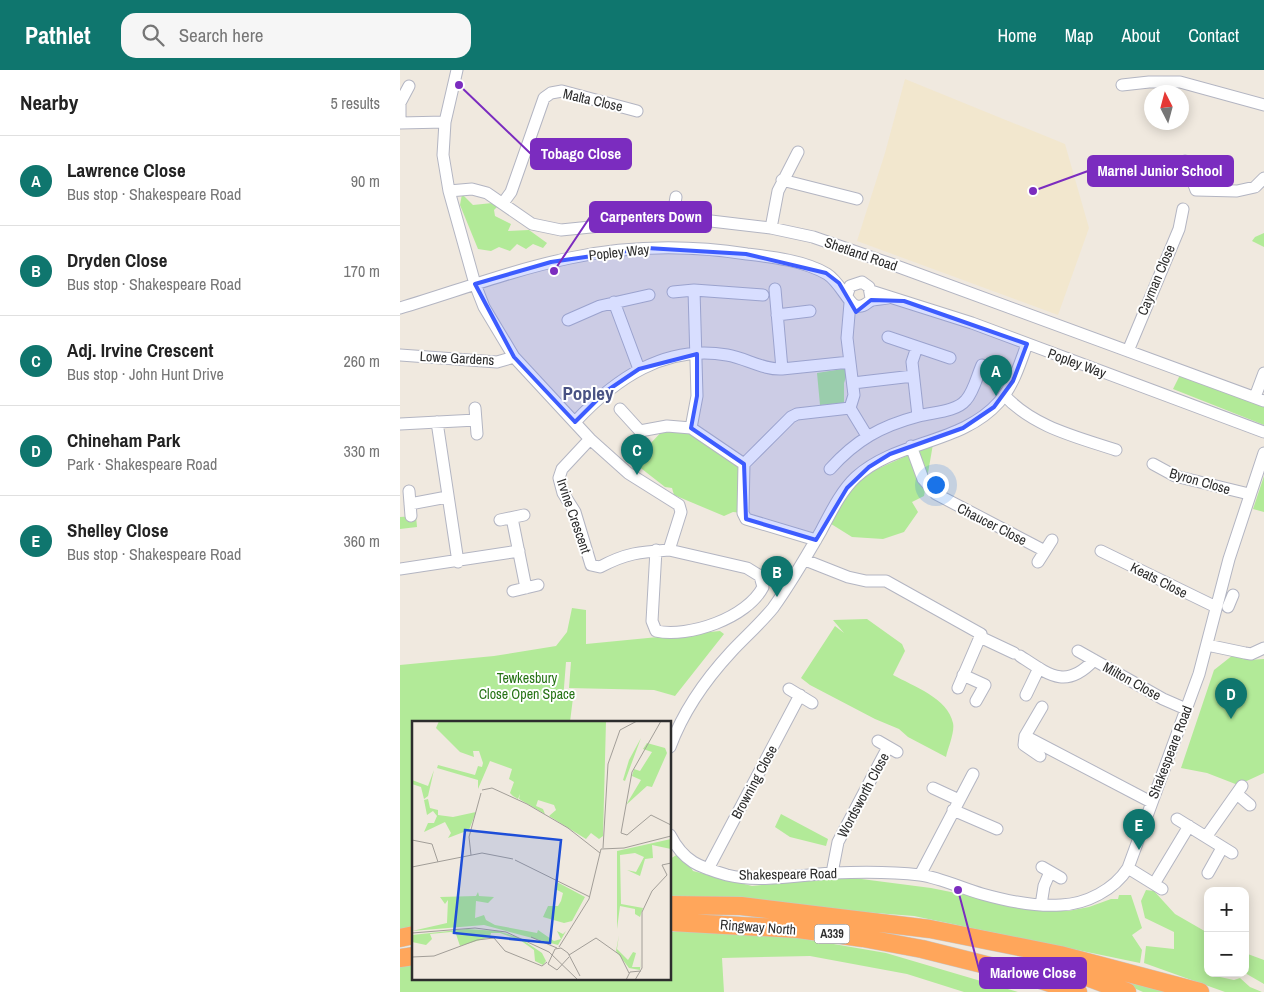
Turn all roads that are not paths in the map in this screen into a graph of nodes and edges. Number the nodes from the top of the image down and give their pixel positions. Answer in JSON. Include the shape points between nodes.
{"nodes":[{"id":1,"x":457,"y":70,"type":"edge"},
{"id":2,"x":1122,"y":85,"type":"dead end"},
{"id":3,"x":409,"y":86,"type":"dead end"},
{"id":4,"x":401,"y":96,"type":"edge"},
{"id":5,"x":1264,"y":105,"type":"edge"},
{"id":6,"x":637,"y":111,"type":"dead end"},
{"id":7,"x":444,"y":122,"type":"junction"},
{"id":8,"x":400,"y":123,"type":"edge"},
{"id":9,"x":798,"y":152,"type":"dead end"},
{"id":10,"x":1185,"y":161,"type":"dead end"},
{"id":11,"x":1264,"y":178,"type":"edge"},
{"id":12,"x":782,"y":180,"type":"junction"},
{"id":13,"x":449,"y":191,"type":"junction"},
{"id":14,"x":676,"y":196,"type":"dead end"},
{"id":15,"x":857,"y":199,"type":"dead end"},
{"id":16,"x":503,"y":203,"type":"junction"},
{"id":17,"x":1185,"y":206,"type":"dead end"},
{"id":18,"x":672,"y":221,"type":"junction"},
{"id":19,"x":771,"y":228,"type":"junction"},
{"id":20,"x":839,"y":283,"type":"junction"},
{"id":21,"x":475,"y":284,"type":"junction"},
{"id":22,"x":853,"y":284,"type":"junction"},
{"id":23,"x":774,"y":289,"type":"dead end"},
{"id":24,"x":694,"y":290,"type":"junction"},
{"id":25,"x":674,"y":292,"type":"dead end"},
{"id":26,"x":649,"y":295,"type":"dead end"},
{"id":27,"x":763,"y":295,"type":"dead end"},
{"id":28,"x":848,"y":299,"type":"junction"},
{"id":29,"x":869,"y":299,"type":"junction"},
{"id":30,"x":614,"y":302,"type":"junction"},
{"id":31,"x":400,"y":308,"type":"edge"},
{"id":32,"x":810,"y":311,"type":"dead end"},
{"id":33,"x":777,"y":315,"type":"junction"},
{"id":34,"x":568,"y":320,"type":"dead end"},
{"id":35,"x":848,"y":326,"type":"junction"},
{"id":36,"x":888,"y":337,"type":"dead end"},
{"id":37,"x":1026,"y":344,"type":"junction"},
{"id":38,"x":917,"y":347,"type":"junction"},
{"id":39,"x":1128,"y":351,"type":"junction"},
{"id":40,"x":697,"y":354,"type":"junction"},
{"id":41,"x":400,"y":355,"type":"edge"},
{"id":42,"x":514,"y":358,"type":"junction"},
{"id":43,"x":950,"y":358,"type":"dead end"},
{"id":44,"x":850,"y":362,"type":"junction"},
{"id":45,"x":982,"y":365,"type":"dead end"},
{"id":46,"x":639,"y":368,"type":"junction"},
{"id":47,"x":782,"y":369,"type":"junction"},
{"id":48,"x":1264,"y":373,"type":"edge"},
{"id":49,"x":913,"y":376,"type":"junction"},
{"id":50,"x":853,"y":382,"type":"junction"},
{"id":51,"x":1004,"y":395,"type":"junction"},
{"id":52,"x":1259,"y":399,"type":"edge"},
{"id":53,"x":475,"y":408,"type":"dead end"},
{"id":54,"x":850,"y":408,"type":"junction"},
{"id":55,"x":620,"y":409,"type":"dead end"},
{"id":56,"x":918,"y":416,"type":"junction"},
{"id":57,"x":476,"y":420,"type":"junction"},
{"id":58,"x":437,"y":422,"type":"junction"},
{"id":59,"x":575,"y":422,"type":"junction"},
{"id":60,"x":400,"y":424,"type":"edge"},
{"id":61,"x":691,"y":428,"type":"junction"},
{"id":62,"x":1264,"y":432,"type":"edge"},
{"id":63,"x":477,"y":434,"type":"dead end"},
{"id":64,"x":867,"y":436,"type":"junction"},
{"id":65,"x":590,"y":440,"type":"junction"},
{"id":66,"x":911,"y":446,"type":"junction"},
{"id":67,"x":1116,"y":451,"type":"dead end"},
{"id":68,"x":1264,"y":453,"type":"edge"},
{"id":69,"x":744,"y":464,"type":"junction"},
{"id":70,"x":1153,"y":464,"type":"dead end"},
{"id":71,"x":830,"y":469,"type":"dead end"},
{"id":72,"x":408,"y":491,"type":"dead end"},
{"id":73,"x":1249,"y":494,"type":"junction"},
{"id":74,"x":447,"y":497,"type":"junction"},
{"id":75,"x":524,"y":515,"type":"dead end"},
{"id":76,"x":512,"y":518,"type":"junction"},
{"id":77,"x":500,"y":520,"type":"dead end"},
{"id":78,"x":816,"y":540,"type":"junction"},
{"id":79,"x":1052,"y":540,"type":"dead end"},
{"id":80,"x":656,"y":550,"type":"junction"},
{"id":81,"x":669,"y":550,"type":"junction"},
{"id":82,"x":1102,"y":550,"type":"dead end"},
{"id":83,"x":1045,"y":551,"type":"junction"},
{"id":84,"x":518,"y":552,"type":"junction"},
{"id":85,"x":805,"y":560,"type":"junction"},
{"id":86,"x":458,"y":562,"type":"junction"},
{"id":87,"x":1038,"y":562,"type":"dead end"},
{"id":88,"x":400,"y":569,"type":"edge"},
{"id":89,"x":538,"y":585,"type":"dead end"},
{"id":90,"x":526,"y":588,"type":"junction"},
{"id":91,"x":513,"y":591,"type":"dead end"},
{"id":92,"x":1225,"y":602,"type":"junction"},
{"id":93,"x":980,"y":637,"type":"junction"},
{"id":94,"x":1207,"y":645,"type":"junction"},
{"id":95,"x":1264,"y":648,"type":"edge"},
{"id":96,"x":1078,"y":651,"type":"dead end"},
{"id":97,"x":1094,"y":660,"type":"junction"},
{"id":98,"x":1039,"y":668,"type":"junction"},
{"id":99,"x":963,"y":675,"type":"junction"},
{"id":100,"x":958,"y":688,"type":"dead end"},
{"id":101,"x":789,"y":689,"type":"dead end"},
{"id":102,"x":800,"y":695,"type":"junction"},
{"id":103,"x":1026,"y":695,"type":"dead end"},
{"id":104,"x":976,"y":701,"type":"dead end"},
{"id":105,"x":812,"y":703,"type":"dead end"},
{"id":106,"x":1042,"y":707,"type":"dead end"},
{"id":107,"x":1186,"y":709,"type":"junction"},
{"id":108,"x":1025,"y":736,"type":"junction"},
{"id":109,"x":878,"y":741,"type":"dead end"},
{"id":110,"x":671,"y":745,"type":"edge"},
{"id":111,"x":1040,"y":756,"type":"dead end"},
{"id":112,"x":973,"y":774,"type":"dead end"},
{"id":113,"x":933,"y":788,"type":"dead end"},
{"id":114,"x":1151,"y":802,"type":"junction"},
{"id":115,"x":956,"y":805,"type":"junction"},
{"id":116,"x":1250,"y":805,"type":"dead end"},
{"id":117,"x":1177,"y":820,"type":"dead end"},
{"id":118,"x":1188,"y":826,"type":"junction"},
{"id":119,"x":996,"y":829,"type":"dead end"},
{"id":120,"x":671,"y":837,"type":"edge"},
{"id":121,"x":1206,"y":837,"type":"junction"},
{"id":122,"x":1128,"y":868,"type":"junction"},
{"id":123,"x":708,"y":869,"type":"junction"},
{"id":124,"x":832,"y":873,"type":"junction"},
{"id":125,"x":1208,"y":873,"type":"dead end"},
{"id":126,"x":920,"y":875,"type":"junction"},
{"id":127,"x":1061,"y":878,"type":"dead end"},
{"id":128,"x":1041,"y":905,"type":"junction"},
{"id":129,"x":671,"y":906,"type":"edge"},
{"id":130,"x":671,"y":922,"type":"edge"},
{"id":131,"x":979,"y":941,"type":"junction"},
{"id":132,"x":992,"y":968,"type":"junction"},
{"id":133,"x":1048,"y":992,"type":"edge"},
{"id":134,"x":1078,"y":992,"type":"edge"},
{"id":135,"x":1127,"y":992,"type":"edge"},
{"id":136,"x":1200,"y":992,"type":"edge"}],
"edges":[{"from":1,"to":7,"type":"street"},
{"from":2,"to":5,"type":"street","via":[[1177,82]]},
{"from":3,"to":4,"type":"street"},
{"from":4,"to":8,"type":"street"},
{"from":6,"to":16,"type":"street","name":"Malta Close","via":[[562,90],[551,92],[544,98],[511,192]]},
{"from":7,"to":8,"type":"street"},
{"from":7,"to":13,"type":"street","via":[[443,155]]},
{"from":9,"to":12,"type":"street"},
{"from":10,"to":11,"type":"street","via":[[1196,190],[1246,189],[1255,187]]},
{"from":12,"to":15,"type":"street"},
{"from":12,"to":19,"type":"street"},
{"from":13,"to":16,"type":"street","name":"Shetland Road","via":[[472,189],[487,193]]},
{"from":13,"to":21,"type":"street"},
{"from":14,"to":18,"type":"street"},
{"from":16,"to":18,"type":"street","name":"Shetland Road","via":[[532,224],[561,230]]},
{"from":17,"to":39,"type":"street","name":"Cayman Close","via":[[1179,229]]},
{"from":18,"to":19,"type":"street","name":"Shetland Road","via":[[711,221]]},
{"from":19,"to":39,"type":"street","name":"Shetland Road","via":[[851,249]]},
{"from":20,"to":21,"type":"street","name":"Popley Way","via":[[826,273],[805,265],[754,255],[647,248],[572,257]]},
{"from":20,"to":22,"type":"street","name":"Popley Way"},
{"from":20,"to":28,"type":"street","name":"Popley Way"},
{"from":21,"to":31,"type":"street","name":"Popley Way"},
{"from":21,"to":42,"type":"street","via":[[484,307]]},
{"from":22,"to":28,"type":"street"},
{"from":22,"to":29,"type":"street","name":"Popley Way","via":[[866,284]]},
{"from":23,"to":33,"type":"street"},
{"from":24,"to":25,"type":"street"},
{"from":24,"to":27,"type":"street"},
{"from":24,"to":40,"type":"street"},
{"from":26,"to":30,"type":"street"},
{"from":28,"to":29,"type":"street","name":"Popley Way","via":[[856,306]]},
{"from":28,"to":35,"type":"street"},
{"from":29,"to":35,"type":"street"},
{"from":29,"to":37,"type":"street","name":"Popley Way","via":[[904,301]]},
{"from":30,"to":34,"type":"street"},
{"from":30,"to":46,"type":"street"},
{"from":32,"to":33,"type":"street"},
{"from":33,"to":47,"type":"street"},
{"from":35,"to":44,"type":"street"},
{"from":36,"to":38,"type":"street"},
{"from":37,"to":51,"type":"street"},
{"from":37,"to":62,"type":"street","name":"Popley Way"},
{"from":38,"to":43,"type":"street"},
{"from":38,"to":49,"type":"street","via":[[912,362]]},
{"from":39,"to":52,"type":"street","name":"Shetland Road"},
{"from":40,"to":46,"type":"street","via":[[668,358]]},
{"from":40,"to":47,"type":"street","via":[[724,354],[768,368]]},
{"from":40,"to":61,"type":"street","via":[[697,396]]},
{"from":41,"to":42,"type":"street","name":"Lowe Gardens","via":[[497,362]]},
{"from":42,"to":59,"type":"street"},
{"from":44,"to":47,"type":"street"},
{"from":44,"to":50,"type":"street"},
{"from":45,"to":56,"type":"street","via":[[970,394],[960,405]]},
{"from":46,"to":59,"type":"street","via":[[605,392]]},
{"from":48,"to":52,"type":"street"},
{"from":49,"to":50,"type":"street"},
{"from":49,"to":56,"type":"street"},
{"from":50,"to":54,"type":"street"},
{"from":51,"to":66,"type":"street","via":[[983,416],[963,428]]},
{"from":51,"to":67,"type":"street","via":[[1025,415]]},
{"from":53,"to":57,"type":"street"},
{"from":54,"to":64,"type":"street"},
{"from":54,"to":69,"type":"street","via":[[791,417]]},
{"from":55,"to":61,"type":"street","via":[[640,431],[667,426]]},
{"from":56,"to":64,"type":"street"},
{"from":57,"to":58,"type":"street"},
{"from":57,"to":63,"type":"street"},
{"from":58,"to":60,"type":"street"},
{"from":58,"to":74,"type":"street"},
{"from":59,"to":65,"type":"street"},
{"from":61,"to":69,"type":"street"},
{"from":64,"to":71,"type":"street","via":[[848,448]]},
{"from":65,"to":80,"type":"street","name":"Irvine Crescent","via":[[562,469],[559,478],[575,512],[591,565],[600,567],[626,554]]},
{"from":65,"to":81,"type":"street","via":[[628,473],[679,505],[681,512]]},
{"from":66,"to":78,"type":"street","via":[[890,454],[856,478],[846,488]]},
{"from":66,"to":83,"type":"street","name":"Chaucer Close","via":[[923,479],[936,494]]},
{"from":68,"to":73,"type":"street","name":"Shakespeare Road"},
{"from":69,"to":78,"type":"street","via":[[743,513],[746,519]]},
{"from":70,"to":73,"type":"street","name":"Byron Close","via":[[1175,476]]},
{"from":72,"to":74,"type":"street","via":[[410,510]]},
{"from":73,"to":92,"type":"street","name":"Shakespeare Road"},
{"from":74,"to":86,"type":"street"},
{"from":75,"to":76,"type":"street"},
{"from":76,"to":77,"type":"street"},
{"from":76,"to":84,"type":"street"},
{"from":78,"to":85,"type":"street"},
{"from":79,"to":83,"type":"street","name":"Chaucer Close"},
{"from":80,"to":81,"type":"street","name":"Irvine Crescent"},
{"from":80,"to":81,"type":"street","name":"Irvine Crescent","via":[[652,621],[656,631],[701,628],[721,620],[743,610],[763,587],[760,576],[747,568]]},
{"from":82,"to":92,"type":"street","name":"Keats Close"},
{"from":83,"to":87,"type":"street","name":"Chaucer Close"},
{"from":84,"to":86,"type":"street"},
{"from":84,"to":90,"type":"street"},
{"from":85,"to":93,"type":"street","via":[[848,577],[886,581],[982,634]]},
{"from":85,"to":110,"type":"street","via":[[772,608],[714,671],[690,707]]},
{"from":86,"to":88,"type":"street"},
{"from":89,"to":90,"type":"street"},
{"from":90,"to":91,"type":"street"},
{"from":92,"to":94,"type":"street","name":"Shakespeare Road"},
{"from":93,"to":98,"type":"street"},
{"from":93,"to":99,"type":"street"},
{"from":94,"to":95,"type":"street","via":[[1245,654]]},
{"from":94,"to":107,"type":"street","name":"Shakespeare Road"},
{"from":96,"to":97,"type":"street","name":"Milton Close"},
{"from":97,"to":98,"type":"street","via":[[1070,678],[1059,678]]},
{"from":97,"to":107,"type":"street","name":"Milton Close"},
{"from":98,"to":103,"type":"street"},
{"from":99,"to":100,"type":"street"},
{"from":99,"to":104,"type":"street","via":[[985,685]]},
{"from":101,"to":102,"type":"street"},
{"from":102,"to":105,"type":"street"},
{"from":102,"to":123,"type":"street","name":"Browning Close"},
{"from":106,"to":108,"type":"street"},
{"from":107,"to":114,"type":"street","name":"Shakespeare Road"},
{"from":108,"to":111,"type":"street","via":[[1024,745]]},
{"from":108,"to":114,"type":"street"},
{"from":109,"to":124,"type":"street","name":"Wordsworth Close","via":[[892,750],[838,842]]},
{"from":112,"to":115,"type":"street"},
{"from":113,"to":115,"type":"street"},
{"from":114,"to":122,"type":"street","name":"Shakespeare Road"},
{"from":115,"to":119,"type":"street"},
{"from":115,"to":126,"type":"street"},
{"from":116,"to":121,"type":"street","via":[[1239,790]]},
{"from":117,"to":118,"type":"street"},
{"from":118,"to":121,"type":"street"},
{"from":118,"to":122,"type":"street","via":[[1158,886]]},
{"from":120,"to":123,"type":"street","name":"Shakespeare Road","via":[[694,864]]},
{"from":121,"to":125,"type":"street","via":[[1227,851]]},
{"from":122,"to":128,"type":"street","name":"Shakespeare Road","via":[[1112,885],[1094,897],[1079,903]]},
{"from":123,"to":124,"type":"street","name":"Shakespeare Road","via":[[729,875],[761,877]]},
{"from":124,"to":126,"type":"street","name":"Shakespeare Road"},
{"from":126,"to":128,"type":"street","name":"Shakespeare Road","via":[[982,894]]},
{"from":127,"to":128,"type":"street","via":[[1046,869]]},
{"from":129,"to":131,"type":"highway","name":"Ringway North","number":"A339","via":[[760,908],[930,929]]},
{"from":130,"to":132,"type":"highway","name":"Ringway North","number":"A339","via":[[817,932],[922,949]]},
{"from":131,"to":135,"type":"highway","number":"A339","via":[[1080,973]]},
{"from":131,"to":136,"type":"highway","via":[[1060,955]]},
{"from":132,"to":133,"type":"highway"},
{"from":132,"to":134,"type":"highway","number":"A339"}]}
